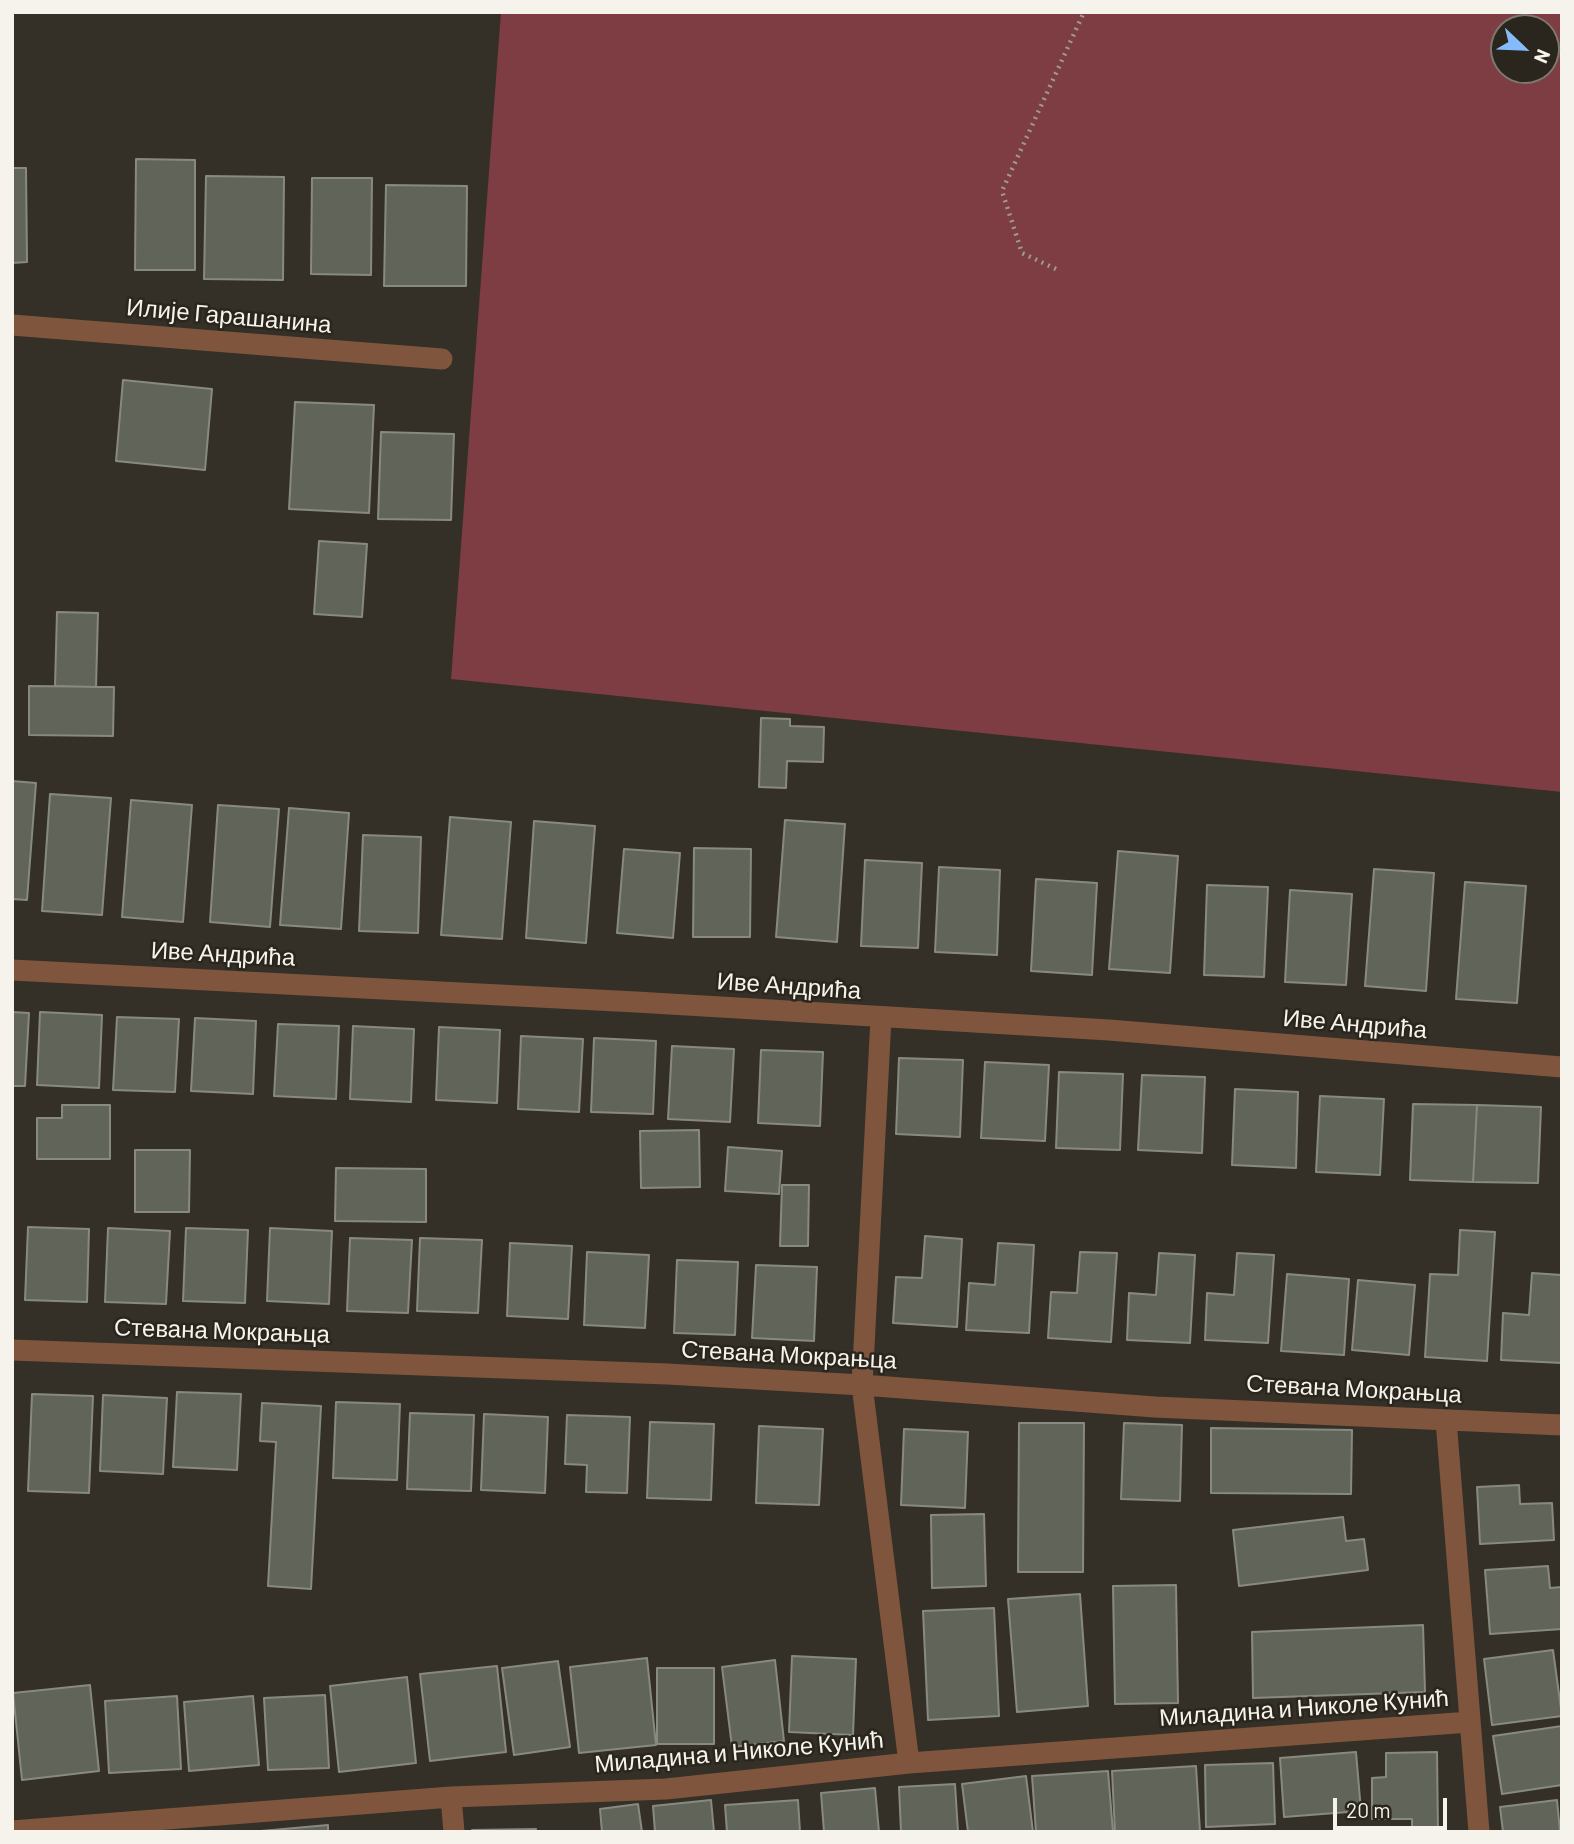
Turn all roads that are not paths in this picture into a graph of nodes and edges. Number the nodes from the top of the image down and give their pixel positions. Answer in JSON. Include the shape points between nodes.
{"nodes":[{"id":1,"x":12,"y":325,"type":"edge"},
{"id":2,"x":442,"y":359,"type":"dead end"},
{"id":3,"x":12,"y":970,"type":"edge"},
{"id":4,"x":881,"y":1018,"type":"junction"},
{"id":5,"x":1562,"y":1068,"type":"edge"},
{"id":6,"x":12,"y":1350,"type":"edge"},
{"id":7,"x":862,"y":1385,"type":"junction"},
{"id":8,"x":1446,"y":1420,"type":"junction"},
{"id":9,"x":1562,"y":1425,"type":"edge"},
{"id":10,"x":1470,"y":1722,"type":"junction"},
{"id":11,"x":909,"y":1763,"type":"junction"},
{"id":12,"x":451,"y":1797,"type":"junction"},
{"id":13,"x":12,"y":1831,"type":"edge"},
{"id":14,"x":454,"y":1832,"type":"edge"},
{"id":15,"x":1479,"y":1832,"type":"edge"}],
"edges":[{"from":1,"to":2,"type":"street","name":"Илије Гарашанина"},
{"from":3,"to":4,"type":"street","name":"Иве Андрића"},
{"from":4,"to":5,"type":"street","name":"Иве Андрића","via":[[1109,1030]]},
{"from":4,"to":7,"type":"street"},
{"from":6,"to":7,"type":"street","name":"Стевана Мокрањца"},
{"from":7,"to":8,"type":"street","name":"Стевана Мокрањца","via":[[1155,1407]]},
{"from":7,"to":11,"type":"street"},
{"from":8,"to":9,"type":"street","name":"Стевана Мокрањца"},
{"from":8,"to":10,"type":"street"},
{"from":10,"to":11,"type":"street","name":"Миладина и Николе Кунић"},
{"from":10,"to":15,"type":"street"},
{"from":11,"to":12,"type":"street","name":"Миладина и Николе Кунић","via":[[666,1789]]},
{"from":12,"to":13,"type":"street","name":"Миладина и Николе Кунић"},
{"from":12,"to":14,"type":"street"}]}
